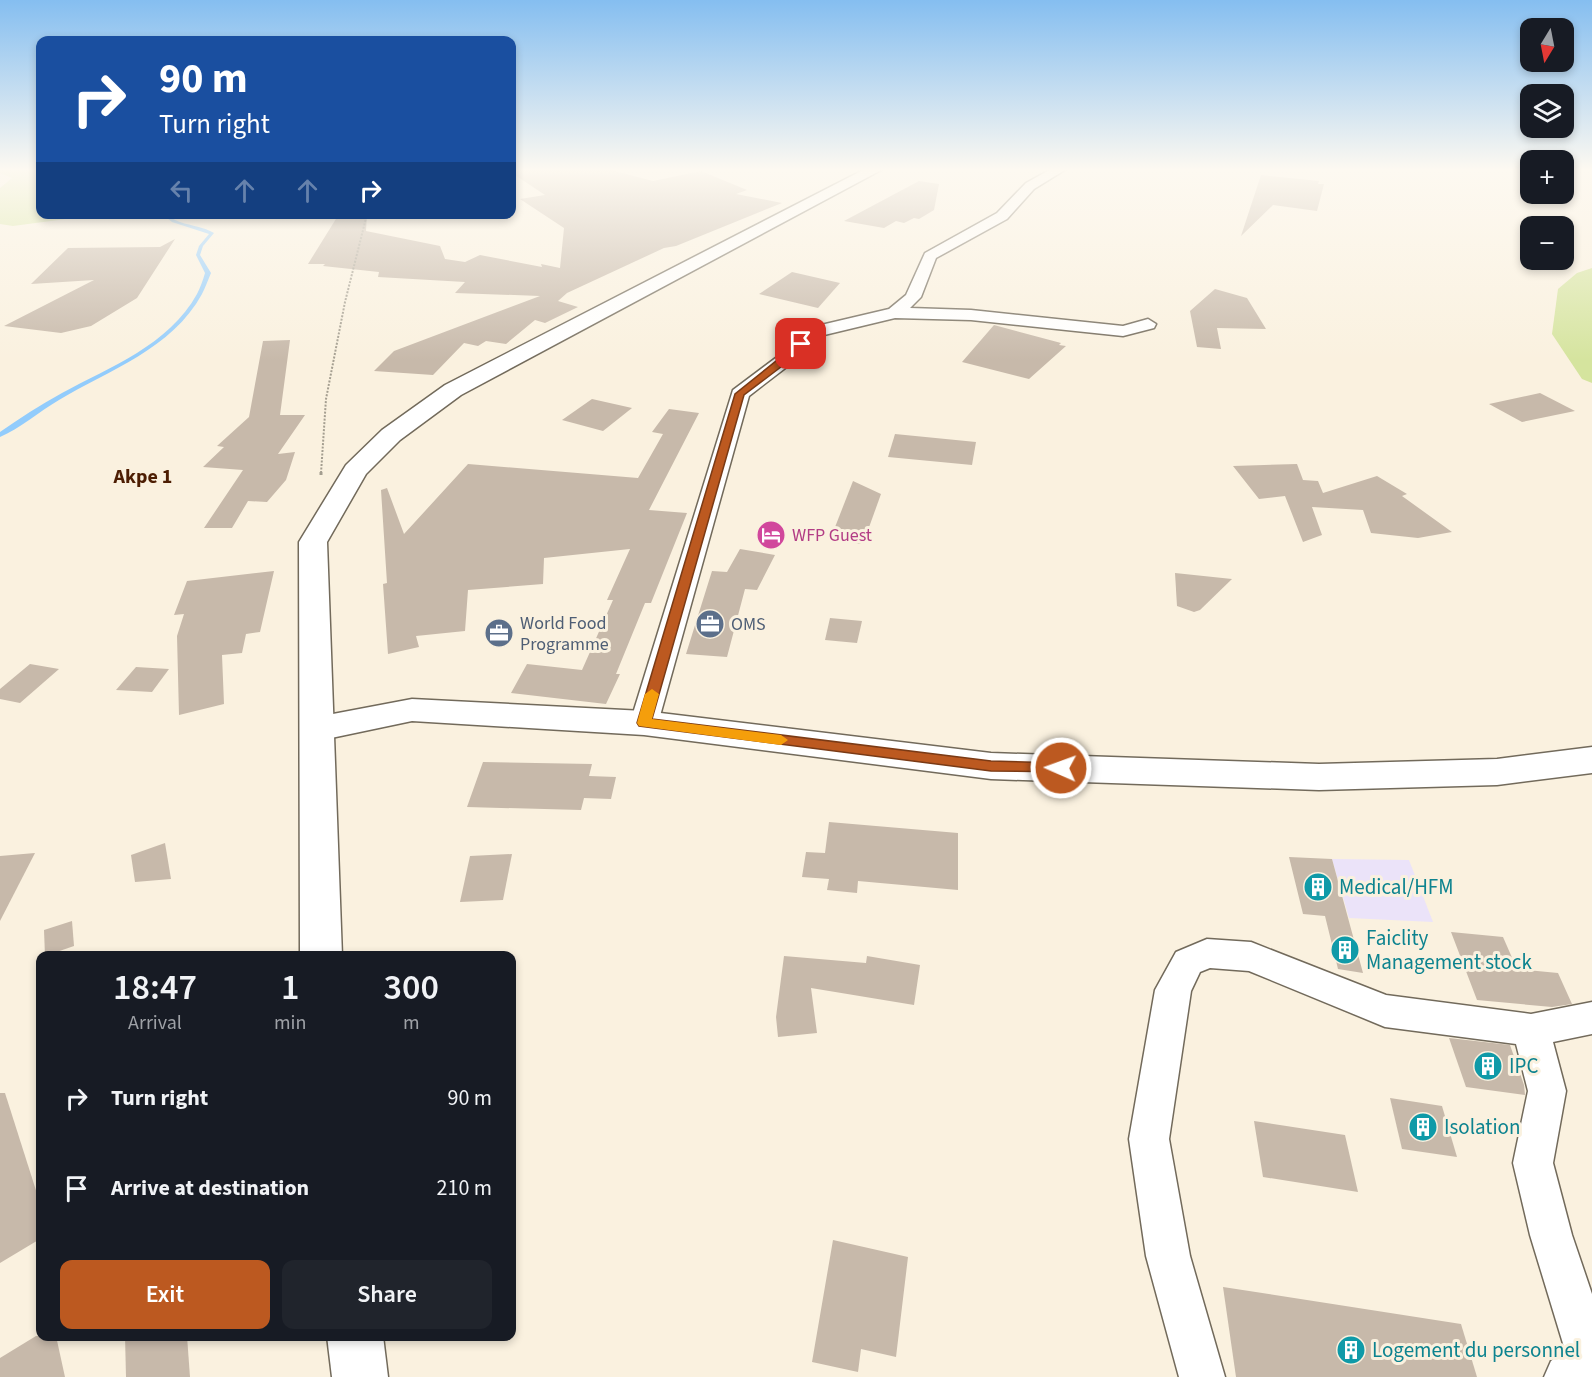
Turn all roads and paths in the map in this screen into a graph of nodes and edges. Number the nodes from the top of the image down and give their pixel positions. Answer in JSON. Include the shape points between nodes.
{"nodes":[{"id":1,"x":362,"y":232,"type":"edge"},
{"id":2,"x":755,"y":232,"type":"edge"},
{"id":3,"x":972,"y":232,"type":"edge"},
{"id":4,"x":895,"y":313,"type":"junction"},
{"id":5,"x":1148,"y":324,"type":"dead end"},
{"id":6,"x":320,"y":483,"type":"dead end"},
{"id":7,"x":644,"y":723,"type":"junction"},
{"id":8,"x":316,"y":729,"type":"junction"},
{"id":9,"x":1592,"y":760,"type":"edge"},
{"id":10,"x":321,"y":951,"type":"edge"},
{"id":11,"x":1592,"y":1018,"type":"edge"},
{"id":12,"x":1531,"y":1030,"type":"junction"},
{"id":13,"x":356,"y":1341,"type":"edge"},
{"id":14,"x":1592,"y":1359,"type":"edge"},
{"id":15,"x":360,"y":1377,"type":"edge"},
{"id":16,"x":1202,"y":1377,"type":"edge"},
{"id":17,"x":1567,"y":1377,"type":"edge"}],
"edges":[{"from":1,"to":6,"type":"path","via":[[326,399]]},
{"from":2,"to":8,"type":"main road","via":[[453,390],[391,435],[355,470],[313,542]]},
{"from":3,"to":4,"type":"street","via":[[930,255],[913,297]]},
{"from":4,"to":5,"type":"street","via":[[970,315],[1123,331]]},
{"from":4,"to":7,"type":"street","via":[[810,333],[791,355],[740,394]]},
{"from":7,"to":8,"type":"main road","via":[[412,710]]},
{"from":7,"to":9,"type":"main road","via":[[991,766],[1319,777],[1497,772]]},
{"from":8,"to":10,"type":"main road"},
{"from":11,"to":12,"type":"street"},
{"from":12,"to":14,"type":"street","via":[[1547,1091],[1533,1163],[1551,1235]]},
{"from":12,"to":16,"type":"street","via":[[1385,1011],[1251,957],[1208,953],[1188,962],[1173,990],[1149,1139],[1168,1256]]},
{"from":13,"to":15,"type":"main road"},
{"from":14,"to":17,"type":"street"}]}
